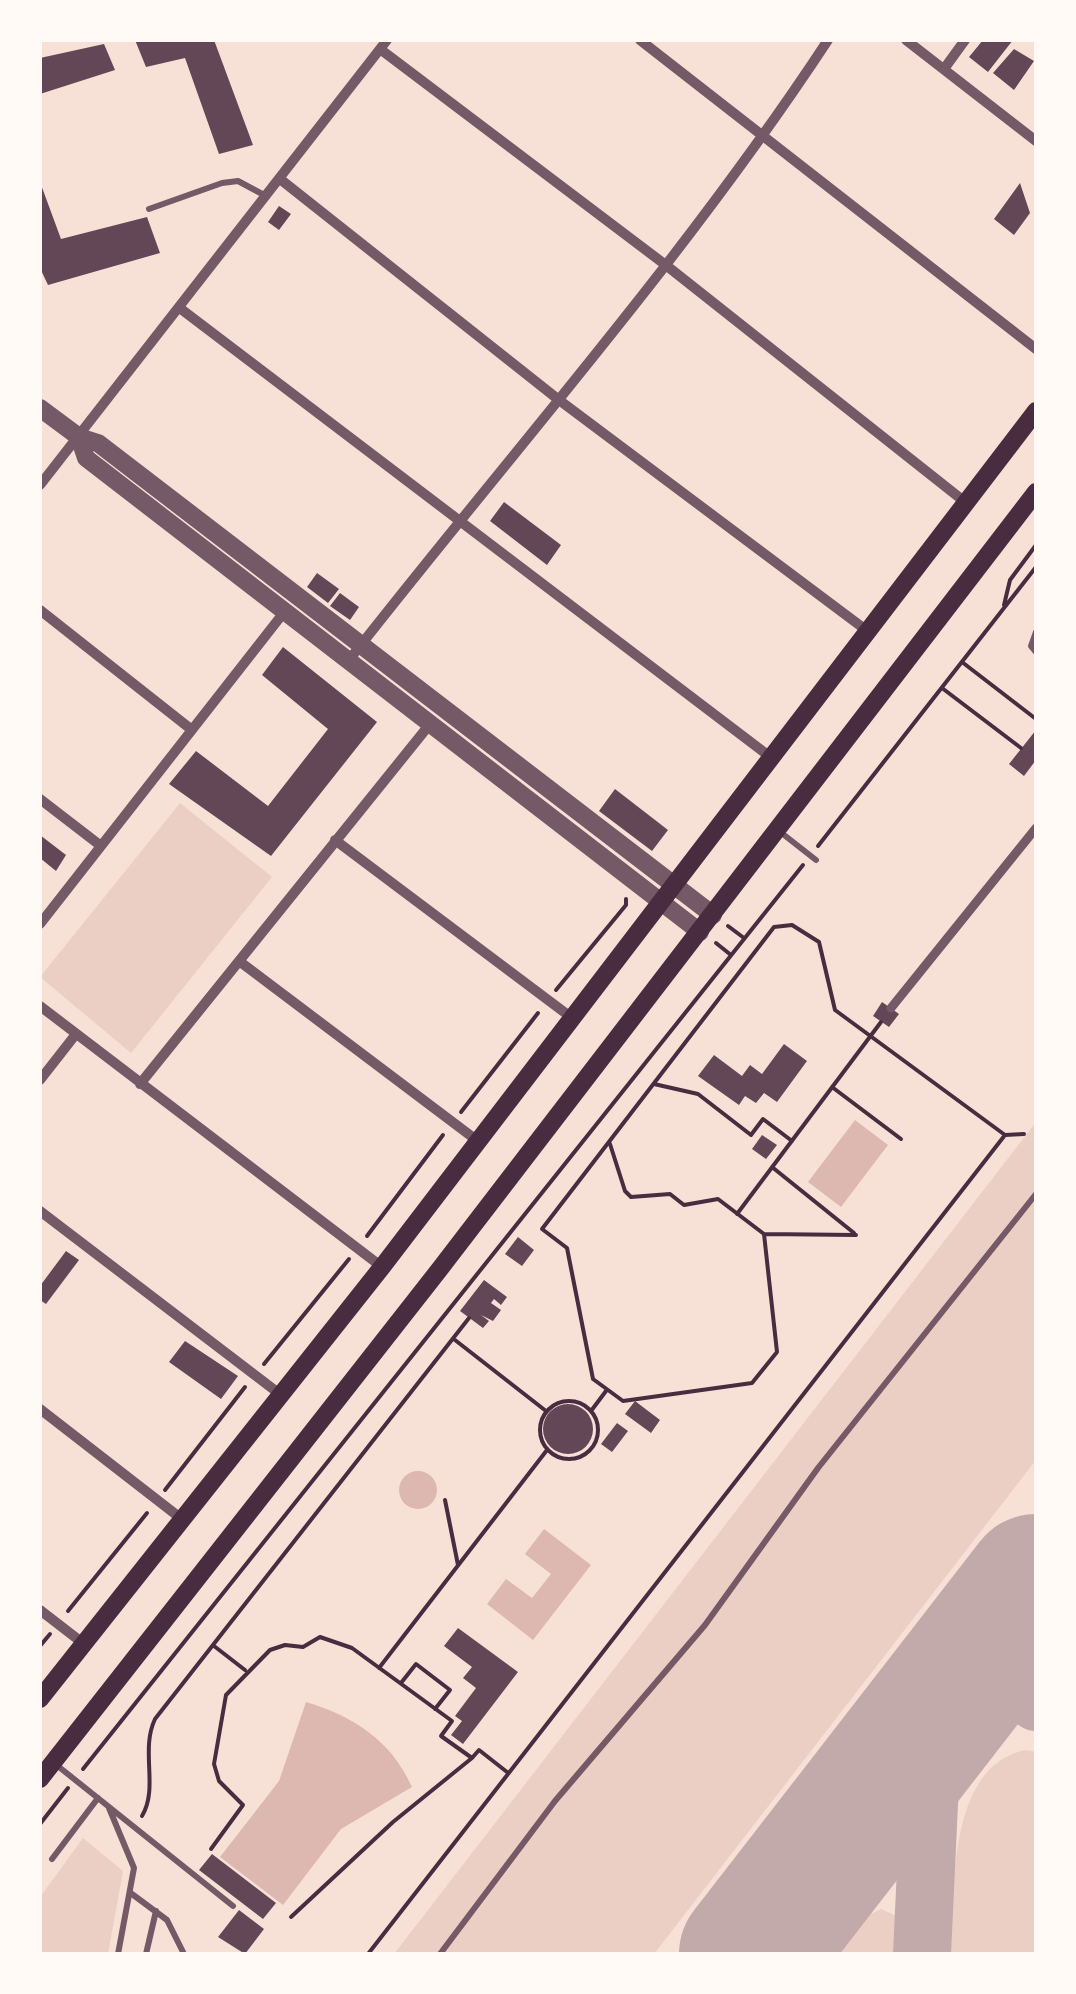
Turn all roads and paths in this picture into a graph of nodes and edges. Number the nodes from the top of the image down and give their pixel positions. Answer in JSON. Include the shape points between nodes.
{"nodes":[{"id":1,"x":640,"y":40,"type":"edge"},
{"id":2,"x":828,"y":40,"type":"edge"},
{"id":3,"x":906,"y":40,"type":"edge"},
{"id":4,"x":965,"y":40,"type":"edge"},
{"id":5,"x":383,"y":44,"type":"edge"},
{"id":6,"x":944,"y":69,"type":"junction"},
{"id":7,"x":764,"y":137,"type":"junction"},
{"id":8,"x":1036,"y":142,"type":"edge"},
{"id":9,"x":280,"y":179,"type":"junction"},
{"id":10,"x":267,"y":196,"type":"junction"},
{"id":11,"x":149,"y":209,"type":"dead end"},
{"id":12,"x":668,"y":266,"type":"junction"},
{"id":13,"x":181,"y":309,"type":"junction"},
{"id":14,"x":1036,"y":349,"type":"edge"},
{"id":15,"x":559,"y":400,"type":"junction"},
{"id":16,"x":40,"y":408,"type":"edge"},
{"id":17,"x":1036,"y":410,"type":"edge"},
{"id":18,"x":79,"y":437,"type":"junction"},
{"id":19,"x":40,"y":485,"type":"edge"},
{"id":20,"x":1036,"y":492,"type":"edge"},
{"id":21,"x":965,"y":502,"type":"junction"},
{"id":22,"x":460,"y":525,"type":"junction"},
{"id":23,"x":1036,"y":546,"type":"edge"},
{"id":24,"x":1036,"y":567,"type":"edge"},
{"id":25,"x":40,"y":610,"type":"edge"},
{"id":26,"x":284,"y":610,"type":"junction"},
{"id":27,"x":1003,"y":610,"type":"junction"},
{"id":28,"x":866,"y":630,"type":"junction"},
{"id":29,"x":1036,"y":632,"type":"edge"},
{"id":30,"x":355,"y":652,"type":"junction"},
{"id":31,"x":1036,"y":652,"type":"edge"},
{"id":32,"x":962,"y":662,"type":"junction"},
{"id":33,"x":942,"y":688,"type":"junction"},
{"id":34,"x":1036,"y":719,"type":"edge"},
{"id":35,"x":430,"y":724,"type":"junction"},
{"id":36,"x":192,"y":730,"type":"junction"},
{"id":37,"x":1022,"y":748,"type":"dead end"},
{"id":38,"x":768,"y":756,"type":"junction"},
{"id":39,"x":40,"y":799,"type":"edge"},
{"id":40,"x":1036,"y":828,"type":"edge"},
{"id":41,"x":778,"y":830,"type":"junction"},
{"id":42,"x":336,"y":840,"type":"junction"},
{"id":43,"x":101,"y":846,"type":"junction"},
{"id":44,"x":813,"y":858,"type":"junction"},
{"id":45,"x":634,"y":880,"type":"junction"},
{"id":46,"x":672,"y":884,"type":"junction"},
{"id":47,"x":660,"y":901,"type":"junction"},
{"id":48,"x":713,"y":915,"type":"junction"},
{"id":49,"x":40,"y":924,"type":"edge"},
{"id":50,"x":700,"y":932,"type":"junction"},
{"id":51,"x":238,"y":961,"type":"junction"},
{"id":52,"x":548,"y":1000,"type":"junction"},
{"id":53,"x":40,"y":1006,"type":"edge"},
{"id":54,"x":891,"y":1008,"type":"dead end"},
{"id":55,"x":572,"y":1018,"type":"junction"},
{"id":56,"x":881,"y":1022,"type":"dead end"},
{"id":57,"x":76,"y":1034,"type":"junction"},
{"id":58,"x":870,"y":1036,"type":"junction"},
{"id":59,"x":40,"y":1080,"type":"edge"},
{"id":60,"x":140,"y":1084,"type":"junction"},
{"id":61,"x":654,"y":1084,"type":"junction"},
{"id":62,"x":832,"y":1087,"type":"junction"},
{"id":63,"x":453,"y":1122,"type":"junction"},
{"id":64,"x":1024,"y":1134,"type":"dead end"},
{"id":65,"x":1005,"y":1135,"type":"junction"},
{"id":66,"x":900,"y":1139,"type":"dead end"},
{"id":67,"x":610,"y":1141,"type":"junction"},
{"id":68,"x":792,"y":1141,"type":"junction"},
{"id":69,"x":479,"y":1142,"type":"junction"},
{"id":70,"x":772,"y":1168,"type":"junction"},
{"id":71,"x":1036,"y":1194,"type":"edge"},
{"id":72,"x":40,"y":1211,"type":"edge"},
{"id":73,"x":737,"y":1214,"type":"junction"},
{"id":74,"x":764,"y":1234,"type":"junction"},
{"id":75,"x":358,"y":1248,"type":"junction"},
{"id":76,"x":382,"y":1267,"type":"junction"},
{"id":77,"x":464,"y":1290,"type":"junction"},
{"id":78,"x":472,"y":1296,"type":"dead end"},
{"id":79,"x":470,"y":1318,"type":"dead end"},
{"id":80,"x":453,"y":1339,"type":"junction"},
{"id":81,"x":254,"y":1375,"type":"junction"},
{"id":82,"x":607,"y":1390,"type":"junction"},
{"id":83,"x":282,"y":1396,"type":"junction"},
{"id":84,"x":40,"y":1409,"type":"edge"},
{"id":85,"x":546,"y":1411,"type":"junction"},
{"id":86,"x":591,"y":1411,"type":"junction"},
{"id":87,"x":546,"y":1450,"type":"junction"},
{"id":88,"x":157,"y":1500,"type":"junction"},
{"id":89,"x":445,"y":1500,"type":"dead end"},
{"id":90,"x":183,"y":1520,"type":"junction"},
{"id":91,"x":458,"y":1565,"type":"junction"},
{"id":92,"x":40,"y":1610,"type":"edge"},
{"id":93,"x":58,"y":1624,"type":"junction"},
{"id":94,"x":84,"y":1644,"type":"junction"},
{"id":95,"x":40,"y":1646,"type":"edge"},
{"id":96,"x":214,"y":1646,"type":"junction"},
{"id":97,"x":379,"y":1668,"type":"junction"},
{"id":98,"x":247,"y":1672,"type":"junction"},
{"id":99,"x":401,"y":1684,"type":"junction"},
{"id":100,"x":40,"y":1700,"type":"edge"},
{"id":101,"x":435,"y":1709,"type":"junction"},
{"id":102,"x":472,"y":1758,"type":"junction"},
{"id":103,"x":53,"y":1762,"type":"junction"},
{"id":104,"x":509,"y":1773,"type":"junction"},
{"id":105,"x":40,"y":1779,"type":"edge"},
{"id":106,"x":74,"y":1779,"type":"junction"},
{"id":107,"x":98,"y":1798,"type":"junction"},
{"id":108,"x":109,"y":1807,"type":"junction"},
{"id":109,"x":40,"y":1824,"type":"edge"},
{"id":110,"x":134,"y":1828,"type":"junction"},
{"id":111,"x":211,"y":1849,"type":"dead end"},
{"id":112,"x":52,"y":1859,"type":"dead end"},
{"id":113,"x":132,"y":1894,"type":"junction"},
{"id":114,"x":232,"y":1906,"type":"dead end"},
{"id":115,"x":156,"y":1910,"type":"junction"},
{"id":116,"x":291,"y":1916,"type":"dead end"},
{"id":117,"x":118,"y":1954,"type":"edge"},
{"id":118,"x":146,"y":1954,"type":"edge"},
{"id":119,"x":184,"y":1954,"type":"edge"},
{"id":120,"x":368,"y":1954,"type":"edge"},
{"id":121,"x":440,"y":1954,"type":"edge"}],
"edges":[{"from":1,"to":7,"type":"street"},
{"from":2,"to":7,"type":"street"},
{"from":3,"to":6,"type":"street"},
{"from":4,"to":6,"type":"street"},
{"from":5,"to":9,"type":"street"},
{"from":5,"to":12,"type":"street"},
{"from":6,"to":8,"type":"street"},
{"from":7,"to":12,"type":"street"},
{"from":7,"to":14,"type":"street"},
{"from":9,"to":10,"type":"street"},
{"from":9,"to":15,"type":"street"},
{"from":10,"to":11,"type":"lane","via":[[238,181]]},
{"from":10,"to":13,"type":"street"},
{"from":12,"to":15,"type":"street"},
{"from":12,"to":21,"type":"street"},
{"from":13,"to":18,"type":"street"},
{"from":13,"to":22,"type":"street"},
{"from":15,"to":22,"type":"street"},
{"from":15,"to":28,"type":"street"},
{"from":16,"to":18,"type":"street"},
{"from":17,"to":21,"type":"main road"},
{"from":18,"to":19,"type":"street"},
{"from":18,"to":26,"type":"street","via":[[86,458]]},
{"from":18,"to":30,"type":"street","via":[[98,443]]},
{"from":20,"to":41,"type":"main road"},
{"from":21,"to":28,"type":"main road"},
{"from":22,"to":30,"type":"street"},
{"from":22,"to":38,"type":"street"},
{"from":23,"to":27,"type":"path","via":[[1010,580]]},
{"from":24,"to":27,"type":"path"},
{"from":25,"to":36,"type":"street"},
{"from":26,"to":30,"type":"street"},
{"from":26,"to":36,"type":"street"},
{"from":27,"to":32,"type":"path"},
{"from":28,"to":38,"type":"main road"},
{"from":29,"to":31,"type":"lane"},
{"from":30,"to":35,"type":"street"},
{"from":30,"to":46,"type":"street"},
{"from":32,"to":33,"type":"path"},
{"from":32,"to":34,"type":"path"},
{"from":33,"to":37,"type":"path"},
{"from":33,"to":44,"type":"path"},
{"from":35,"to":42,"type":"street"},
{"from":35,"to":45,"type":"street"},
{"from":36,"to":43,"type":"street"},
{"from":38,"to":46,"type":"main road"},
{"from":39,"to":43,"type":"street"},
{"from":40,"to":54,"type":"street"},
{"from":41,"to":44,"type":"lane"},
{"from":41,"to":48,"type":"main road"},
{"from":42,"to":51,"type":"street"},
{"from":42,"to":52,"type":"street"},
{"from":43,"to":49,"type":"street"},
{"from":44,"to":77,"type":"path"},
{"from":45,"to":47,"type":"street"},
{"from":45,"to":52,"type":"path","via":[[626,906]]},
{"from":46,"to":47,"type":"main road"},
{"from":46,"to":48,"type":"street"},
{"from":47,"to":50,"type":"street"},
{"from":47,"to":55,"type":"main road"},
{"from":48,"to":50,"type":"main road"},
{"from":50,"to":103,"type":"main road"},
{"from":51,"to":60,"type":"street"},
{"from":51,"to":63,"type":"street"},
{"from":52,"to":55,"type":"street"},
{"from":52,"to":63,"type":"path"},
{"from":53,"to":57,"type":"street"},
{"from":55,"to":69,"type":"main road"},
{"from":56,"to":58,"type":"path"},
{"from":57,"to":59,"type":"street"},
{"from":57,"to":60,"type":"street"},
{"from":58,"to":61,"type":"path","via":[[830,1003],[819,942],[782,925],[767,932]]},
{"from":58,"to":62,"type":"path"},
{"from":58,"to":65,"type":"path"},
{"from":60,"to":75,"type":"street"},
{"from":61,"to":67,"type":"path"},
{"from":61,"to":68,"type":"path","via":[[698,1094],[751,1135],[763,1119]]},
{"from":62,"to":66,"type":"path"},
{"from":62,"to":68,"type":"path"},
{"from":63,"to":69,"type":"street"},
{"from":63,"to":75,"type":"path"},
{"from":64,"to":65,"type":"path"},
{"from":65,"to":104,"type":"path"},
{"from":67,"to":73,"type":"path","via":[[628,1195],[670,1194],[684,1205],[718,1199]]},
{"from":67,"to":82,"type":"path","via":[[542,1229],[566,1248],[593,1378]]},
{"from":68,"to":70,"type":"path"},
{"from":69,"to":76,"type":"main road"},
{"from":70,"to":73,"type":"path"},
{"from":70,"to":74,"type":"path","via":[[856,1234]]},
{"from":71,"to":121,"type":"lane"},
{"from":72,"to":81,"type":"street"},
{"from":73,"to":74,"type":"path"},
{"from":74,"to":82,"type":"path","via":[[776,1352],[752,1383],[623,1400]]},
{"from":75,"to":76,"type":"street"},
{"from":75,"to":81,"type":"path"},
{"from":76,"to":83,"type":"main road"},
{"from":77,"to":78,"type":"path"},
{"from":77,"to":106,"type":"path"},
{"from":79,"to":80,"type":"path"},
{"from":80,"to":85,"type":"path"},
{"from":80,"to":96,"type":"path"},
{"from":81,"to":83,"type":"street"},
{"from":81,"to":88,"type":"path"},
{"from":82,"to":86,"type":"path"},
{"from":83,"to":90,"type":"main road"},
{"from":84,"to":88,"type":"street"},
{"from":85,"to":86,"type":"path","via":[[569,1400]]},
{"from":85,"to":87,"type":"path","via":[[539,1434]]},
{"from":86,"to":87,"type":"path","via":[[598,1435],[591,1449],[569,1459]]},
{"from":87,"to":91,"type":"path"},
{"from":88,"to":90,"type":"street"},
{"from":88,"to":93,"type":"path"},
{"from":89,"to":91,"type":"path"},
{"from":90,"to":94,"type":"main road"},
{"from":91,"to":97,"type":"path"},
{"from":92,"to":93,"type":"street"},
{"from":93,"to":94,"type":"street"},
{"from":93,"to":95,"type":"path"},
{"from":94,"to":100,"type":"main road"},
{"from":96,"to":98,"type":"path"},
{"from":96,"to":110,"type":"path","via":[[148,1733],[148,1804]]},
{"from":97,"to":98,"type":"path","via":[[320,1637],[303,1647],[270,1650]]},
{"from":97,"to":99,"type":"path"},
{"from":98,"to":111,"type":"path","via":[[224,1699],[213,1756],[219,1781],[242,1806]]},
{"from":99,"to":101,"type":"path"},
{"from":99,"to":101,"type":"path","via":[[416,1664],[450,1690]]},
{"from":101,"to":102,"type":"path","via":[[452,1721],[442,1736]]},
{"from":102,"to":104,"type":"path","via":[[478,1750]]},
{"from":102,"to":116,"type":"path"},
{"from":103,"to":105,"type":"main road"},
{"from":103,"to":106,"type":"lane"},
{"from":104,"to":120,"type":"path"},
{"from":106,"to":107,"type":"lane"},
{"from":106,"to":109,"type":"path"},
{"from":107,"to":108,"type":"lane"},
{"from":107,"to":112,"type":"lane"},
{"from":108,"to":110,"type":"lane"},
{"from":108,"to":113,"type":"lane","via":[[134,1868]]},
{"from":110,"to":114,"type":"lane"},
{"from":113,"to":115,"type":"lane"},
{"from":113,"to":117,"type":"lane"},
{"from":115,"to":118,"type":"lane"},
{"from":115,"to":119,"type":"lane"}]}
